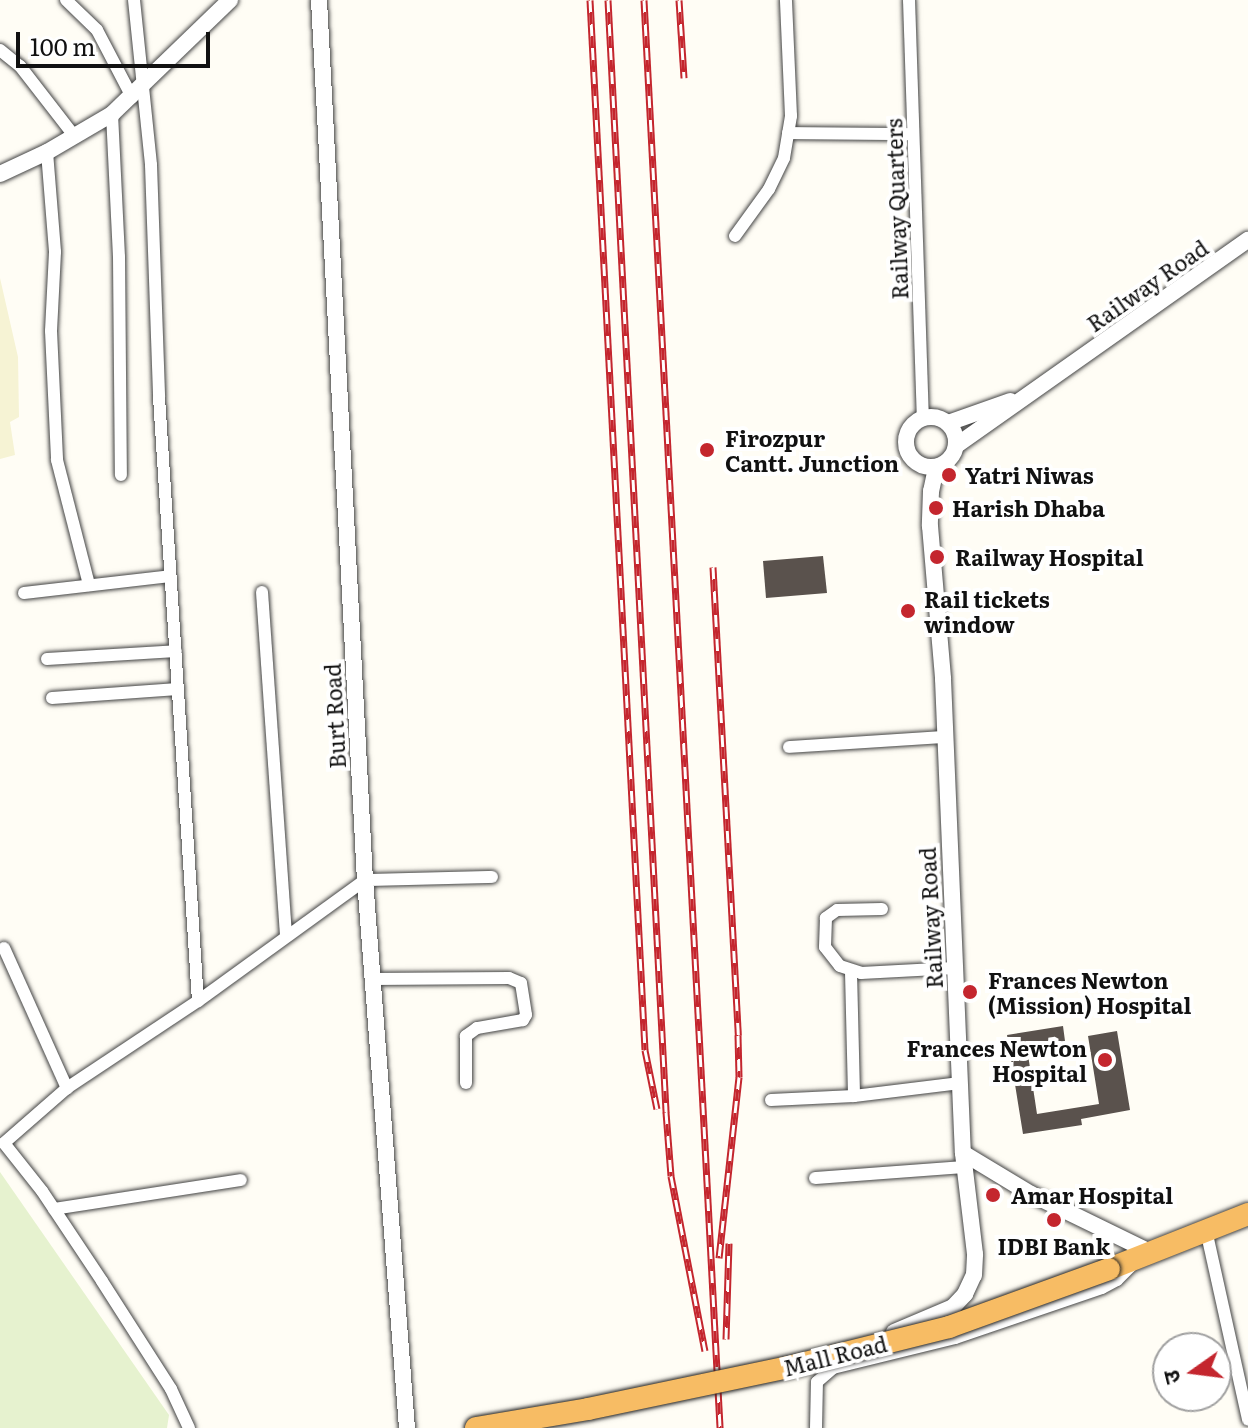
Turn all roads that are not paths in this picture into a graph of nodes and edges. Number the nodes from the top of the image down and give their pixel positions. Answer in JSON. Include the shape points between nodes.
{"nodes":[{"id":1,"x":66,"y":0,"type":"edge"},
{"id":2,"x":134,"y":0,"type":"edge"},
{"id":3,"x":230,"y":0,"type":"edge"},
{"id":4,"x":319,"y":0,"type":"edge"},
{"id":5,"x":786,"y":0,"type":"edge"},
{"id":6,"x":909,"y":0,"type":"edge"},
{"id":7,"x":0,"y":50,"type":"edge"},
{"id":8,"x":138,"y":92,"type":"junction"},
{"id":9,"x":112,"y":114,"type":"junction"},
{"id":10,"x":788,"y":133,"type":"junction"},
{"id":11,"x":913,"y":134,"type":"junction"},
{"id":12,"x":75,"y":137,"type":"junction"},
{"id":13,"x":47,"y":152,"type":"junction"},
{"id":14,"x":0,"y":174,"type":"edge"},
{"id":15,"x":735,"y":236,"type":"dead end"},
{"id":16,"x":1248,"y":240,"type":"edge"},
{"id":17,"x":1032,"y":393,"type":"junction"},
{"id":18,"x":923,"y":417,"type":"junction"},
{"id":19,"x":948,"y":423,"type":"junction"},
{"id":20,"x":957,"y":445,"type":"junction"},
{"id":21,"x":936,"y":468,"type":"junction"},
{"id":22,"x":121,"y":475,"type":"dead end"},
{"id":23,"x":170,"y":576,"type":"junction"},
{"id":24,"x":89,"y":585,"type":"junction"},
{"id":25,"x":262,"y":592,"type":"dead end"},
{"id":26,"x":24,"y":593,"type":"dead end"},
{"id":27,"x":176,"y":651,"type":"junction"},
{"id":28,"x":47,"y":659,"type":"dead end"},
{"id":29,"x":178,"y":689,"type":"junction"},
{"id":30,"x":52,"y":698,"type":"dead end"},
{"id":31,"x":945,"y":737,"type":"junction"},
{"id":32,"x":789,"y":747,"type":"dead end"},
{"id":33,"x":492,"y":877,"type":"dead end"},
{"id":34,"x":365,"y":880,"type":"junction"},
{"id":35,"x":882,"y":909,"type":"dead end"},
{"id":36,"x":286,"y":935,"type":"junction"},
{"id":37,"x":4,"y":948,"type":"dead end"},
{"id":38,"x":955,"y":968,"type":"junction"},
{"id":39,"x":851,"y":972,"type":"junction"},
{"id":40,"x":372,"y":979,"type":"junction"},
{"id":41,"x":198,"y":1001,"type":"junction"},
{"id":42,"x":466,"y":1083,"type":"dead end"},
{"id":43,"x":960,"y":1083,"type":"junction"},
{"id":44,"x":67,"y":1088,"type":"junction"},
{"id":45,"x":854,"y":1096,"type":"junction"},
{"id":46,"x":771,"y":1100,"type":"dead end"},
{"id":47,"x":2,"y":1142,"type":"edge"},
{"id":48,"x":964,"y":1160,"type":"junction"},
{"id":49,"x":815,"y":1178,"type":"dead end"},
{"id":50,"x":241,"y":1180,"type":"dead end"},
{"id":51,"x":54,"y":1209,"type":"junction"},
{"id":52,"x":1248,"y":1214,"type":"edge"},
{"id":53,"x":1248,"y":1230,"type":"edge"},
{"id":54,"x":1208,"y":1239,"type":"junction"},
{"id":55,"x":1183,"y":1241,"type":"junction"},
{"id":56,"x":1145,"y":1256,"type":"junction"},
{"id":57,"x":829,"y":1357,"type":"junction"},
{"id":58,"x":1248,"y":1420,"type":"edge"},
{"id":59,"x":189,"y":1428,"type":"edge"},
{"id":60,"x":407,"y":1428,"type":"edge"},
{"id":61,"x":476,"y":1428,"type":"edge"},
{"id":62,"x":816,"y":1428,"type":"edge"}],
"edges":[{"from":1,"to":8,"type":"street","via":[[97,30]]},
{"from":2,"to":8,"type":"street"},
{"from":3,"to":8,"type":"street"},
{"from":4,"to":34,"type":"street","name":"Burt Road"},
{"from":5,"to":10,"type":"street"},
{"from":6,"to":11,"type":"street","name":"Railway Quarters"},
{"from":7,"to":12,"type":"street","via":[[20,66]]},
{"from":8,"to":9,"type":"street"},
{"from":8,"to":23,"type":"street","via":[[152,179]]},
{"from":9,"to":12,"type":"street"},
{"from":9,"to":22,"type":"street"},
{"from":10,"to":11,"type":"street"},
{"from":10,"to":15,"type":"street","via":[[784,158],[769,189]]},
{"from":11,"to":18,"type":"street","name":"Railway Quarters"},
{"from":12,"to":13,"type":"street"},
{"from":13,"to":14,"type":"street"},
{"from":13,"to":24,"type":"street","via":[[55,252],[51,331],[57,460]]},
{"from":16,"to":17,"type":"street","name":"Railway Road"},
{"from":17,"to":19,"type":"street","name":"Railway Road"},
{"from":17,"to":20,"type":"street","name":"Railway Road"},
{"from":18,"to":19,"type":"street"},
{"from":18,"to":21,"type":"street","via":[[906,435],[906,450],[923,467]]},
{"from":19,"to":20,"type":"street"},
{"from":20,"to":21,"type":"street","via":[[950,460]]},
{"from":21,"to":31,"type":"street","name":"Railway Road","via":[[930,526]]},
{"from":23,"to":24,"type":"street"},
{"from":23,"to":27,"type":"street"},
{"from":24,"to":26,"type":"street"},
{"from":25,"to":36,"type":"street"},
{"from":27,"to":28,"type":"street"},
{"from":27,"to":29,"type":"street"},
{"from":29,"to":30,"type":"street"},
{"from":29,"to":41,"type":"street"},
{"from":31,"to":32,"type":"street"},
{"from":31,"to":38,"type":"street","name":"Railway Road"},
{"from":33,"to":34,"type":"street"},
{"from":34,"to":36,"type":"street"},
{"from":34,"to":40,"type":"street","name":"Burt Road"},
{"from":35,"to":39,"type":"street","via":[[837,910],[826,918],[825,947]]},
{"from":36,"to":41,"type":"street"},
{"from":37,"to":44,"type":"street"},
{"from":38,"to":39,"type":"street"},
{"from":38,"to":43,"type":"street","name":"Railway Road"},
{"from":39,"to":45,"type":"street"},
{"from":40,"to":42,"type":"street","via":[[509,978],[521,983],[523,1020],[477,1028],[466,1036]]},
{"from":40,"to":60,"type":"street","name":"Burt Road"},
{"from":41,"to":44,"type":"street"},
{"from":43,"to":45,"type":"street"},
{"from":43,"to":48,"type":"street","name":"Railway Road"},
{"from":44,"to":47,"type":"street"},
{"from":45,"to":46,"type":"street"},
{"from":47,"to":51,"type":"street"},
{"from":48,"to":49,"type":"street"},
{"from":48,"to":56,"type":"street"},
{"from":48,"to":57,"type":"street","name":"Railway Road","bridge":true,"via":[[975,1254],[974,1275],[965,1294],[934,1316]]},
{"from":50,"to":51,"type":"street"},
{"from":51,"to":59,"type":"street","via":[[171,1389]]},
{"from":52,"to":55,"type":"highway","name":"Mall Road"},
{"from":53,"to":54,"type":"highway","name":"Mall Road"},
{"from":54,"to":55,"type":"highway","name":"Mall Road"},
{"from":54,"to":58,"type":"street"},
{"from":55,"to":56,"type":"highway","name":"Mall Road"},
{"from":56,"to":57,"type":"highway","name":"Mall Road","bridge":true,"via":[[949,1327]]},
{"from":56,"to":62,"type":"street","via":[[1102,1288],[955,1338],[833,1368],[817,1382]]},
{"from":57,"to":61,"type":"highway","name":"Mall Road","bridge":true}]}
